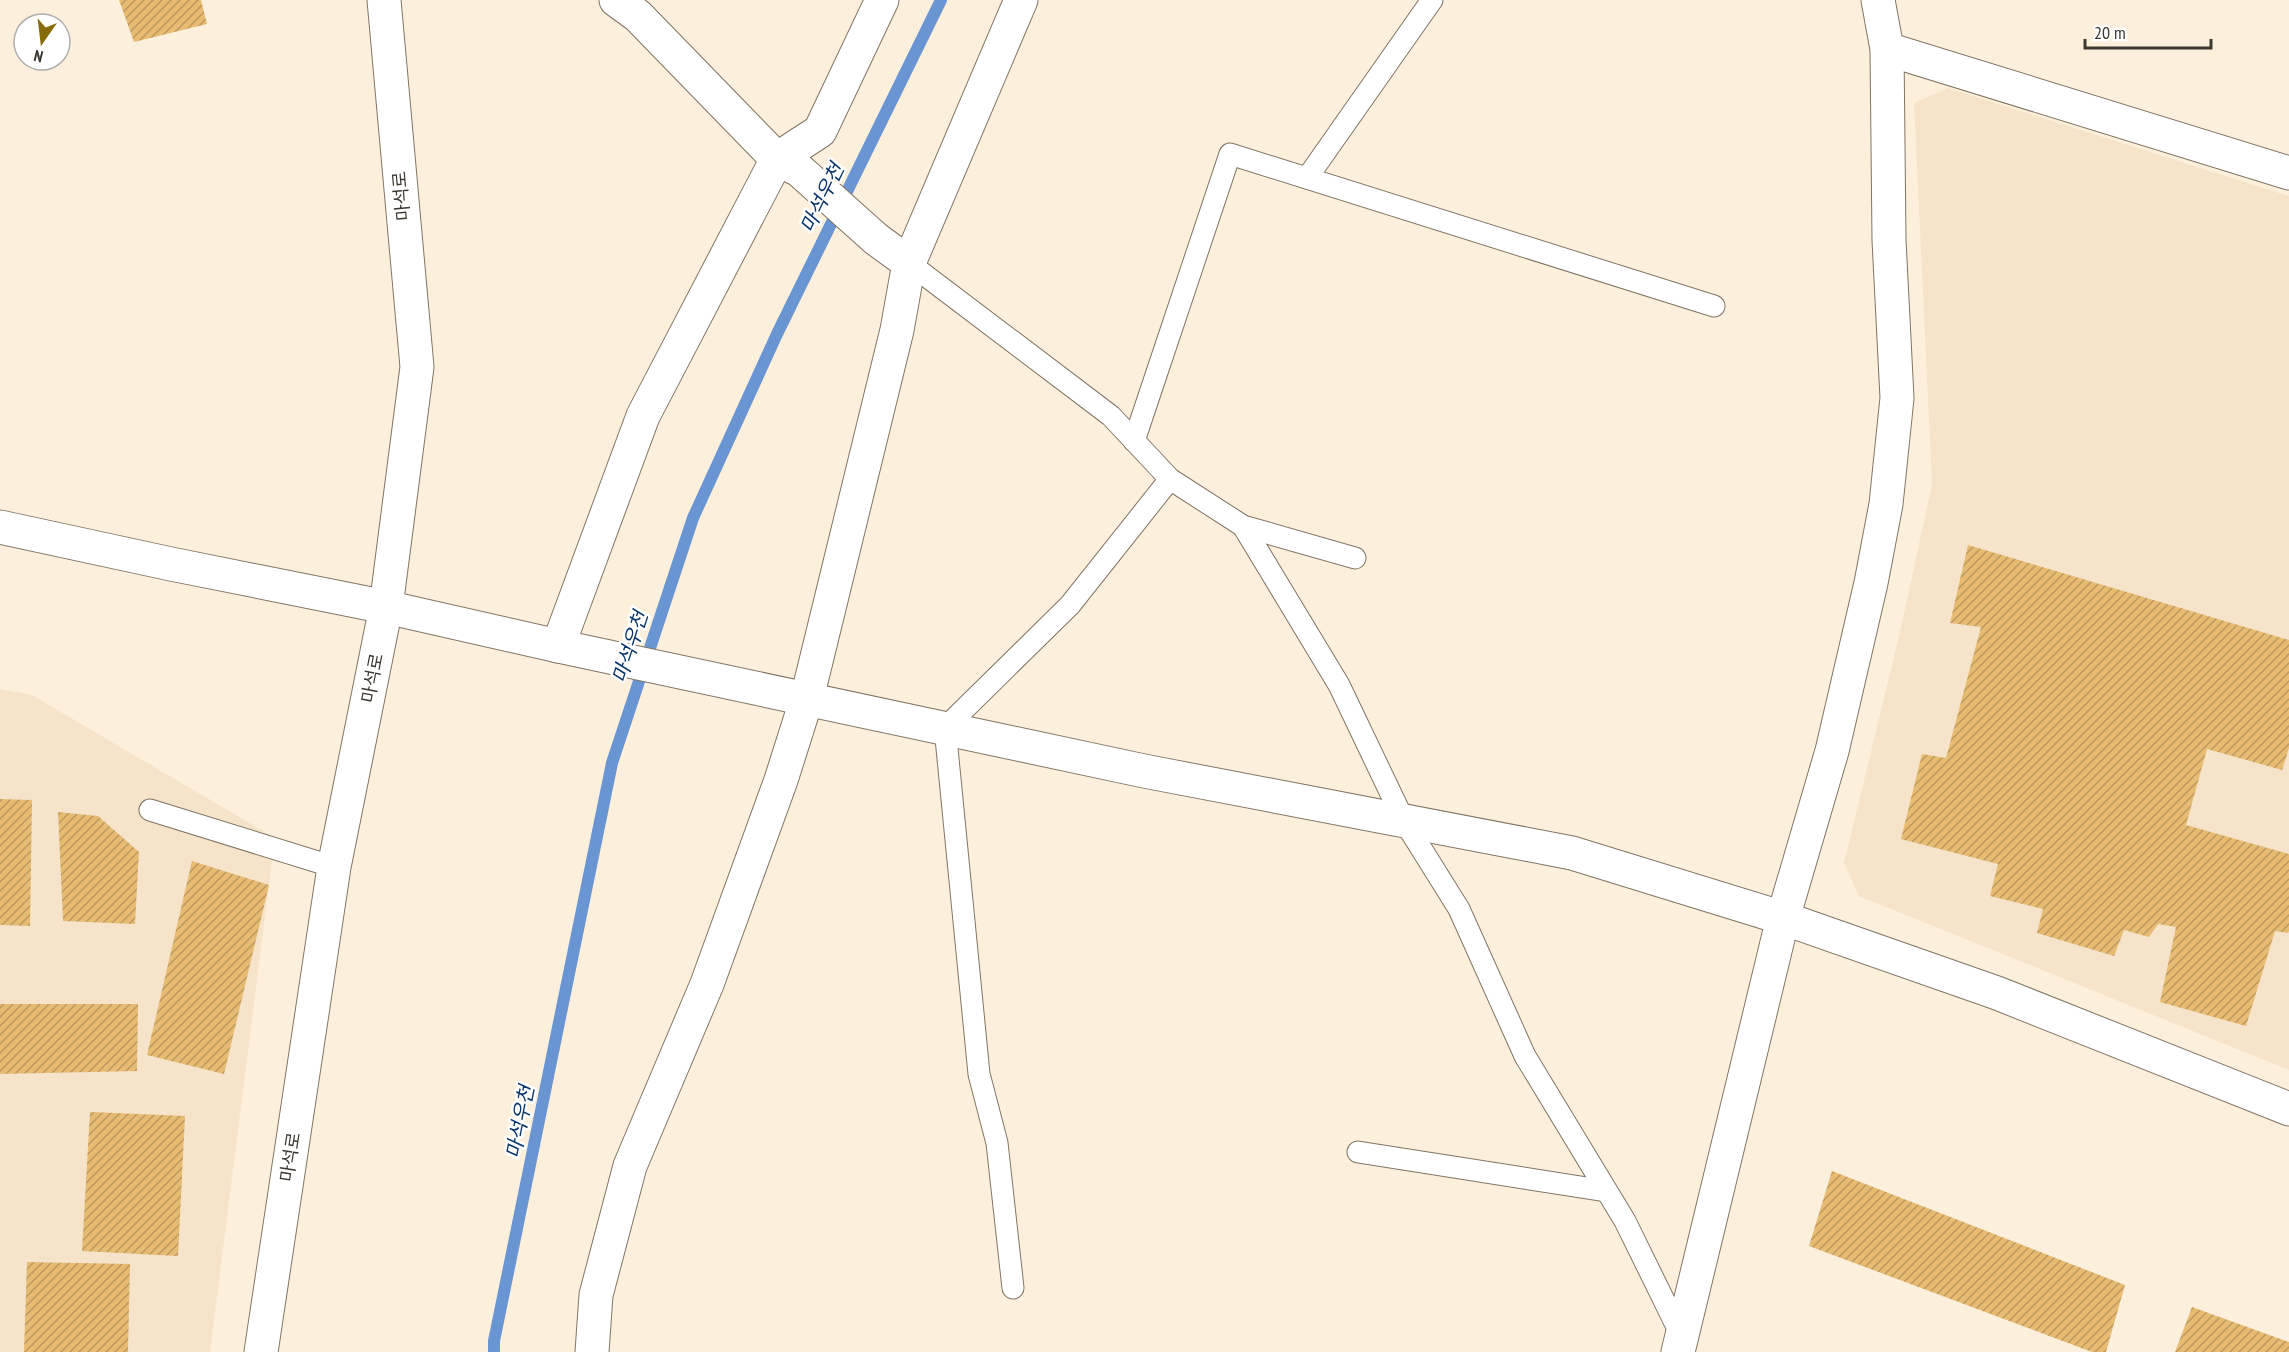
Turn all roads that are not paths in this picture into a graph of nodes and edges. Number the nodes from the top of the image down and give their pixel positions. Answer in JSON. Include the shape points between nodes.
{"nodes":[{"id":1,"x":384,"y":0,"type":"edge"},
{"id":2,"x":615,"y":0,"type":"edge"},
{"id":3,"x":882,"y":0,"type":"edge"},
{"id":4,"x":1021,"y":0,"type":"edge"},
{"id":5,"x":1432,"y":0,"type":"edge"},
{"id":6,"x":1878,"y":0,"type":"edge"},
{"id":7,"x":1887,"y":49,"type":"junction"},
{"id":8,"x":788,"y":165,"type":"junction"},
{"id":9,"x":2289,"y":173,"type":"edge"},
{"id":10,"x":1307,"y":178,"type":"junction"},
{"id":11,"x":909,"y":263,"type":"junction"},
{"id":12,"x":1714,"y":306,"type":"dead end"},
{"id":13,"x":1134,"y":441,"type":"junction"},
{"id":14,"x":1170,"y":479,"type":"junction"},
{"id":15,"x":1243,"y":526,"type":"junction"},
{"id":16,"x":0,"y":527,"type":"edge"},
{"id":17,"x":1355,"y":558,"type":"dead end"},
{"id":18,"x":386,"y":607,"type":"junction"},
{"id":19,"x":558,"y":646,"type":"junction"},
{"id":20,"x":807,"y":698,"type":"junction"},
{"id":21,"x":945,"y":728,"type":"junction"},
{"id":22,"x":150,"y":810,"type":"dead end"},
{"id":23,"x":1404,"y":820,"type":"junction"},
{"id":24,"x":334,"y":867,"type":"junction"},
{"id":25,"x":1783,"y":918,"type":"junction"},
{"id":26,"x":2289,"y":1109,"type":"edge"},
{"id":27,"x":1358,"y":1152,"type":"dead end"},
{"id":28,"x":1606,"y":1191,"type":"junction"},
{"id":29,"x":1013,"y":1288,"type":"dead end"},
{"id":30,"x":1680,"y":1344,"type":"edge"},
{"id":31,"x":261,"y":1352,"type":"edge"},
{"id":32,"x":592,"y":1352,"type":"edge"}],
"edges":[{"from":1,"to":18,"type":"street","name":"마석로","via":[[417,367]]},
{"from":2,"to":8,"type":"street","via":[[638,16]]},
{"from":3,"to":8,"type":"street","via":[[820,130]]},
{"from":4,"to":11,"type":"street"},
{"from":5,"to":10,"type":"lane"},
{"from":6,"to":7,"type":"street"},
{"from":7,"to":9,"type":"street"},
{"from":7,"to":25,"type":"street","via":[[1889,240],[1897,398],[1886,504],[1832,751]]},
{"from":8,"to":11,"type":"street"},
{"from":8,"to":19,"type":"street","via":[[643,416]]},
{"from":10,"to":12,"type":"lane"},
{"from":10,"to":13,"type":"lane","via":[[1230,154]]},
{"from":11,"to":13,"type":"lane","via":[[1111,416]]},
{"from":11,"to":20,"type":"street","via":[[897,330]]},
{"from":13,"to":14,"type":"lane"},
{"from":14,"to":15,"type":"lane"},
{"from":14,"to":21,"type":"lane","via":[[1070,605]]},
{"from":15,"to":17,"type":"lane"},
{"from":15,"to":23,"type":"lane","via":[[1339,685]]},
{"from":16,"to":18,"type":"street"},
{"from":18,"to":19,"type":"street"},
{"from":18,"to":24,"type":"street","name":"마석로"},
{"from":19,"to":20,"type":"street"},
{"from":20,"to":21,"type":"street"},
{"from":20,"to":32,"type":"street","via":[[707,984],[630,1166],[596,1295]]},
{"from":21,"to":23,"type":"street","via":[[1144,771]]},
{"from":21,"to":29,"type":"lane","via":[[979,1074],[997,1143]]},
{"from":22,"to":24,"type":"lane"},
{"from":23,"to":25,"type":"street","via":[[1572,853]]},
{"from":23,"to":28,"type":"lane","via":[[1459,909],[1525,1056]]},
{"from":24,"to":31,"type":"street","name":"마석로"},
{"from":25,"to":26,"type":"street","via":[[1997,993]]},
{"from":25,"to":30,"type":"street"},
{"from":27,"to":28,"type":"lane"},
{"from":28,"to":30,"type":"lane","via":[[1625,1221]]}]}
